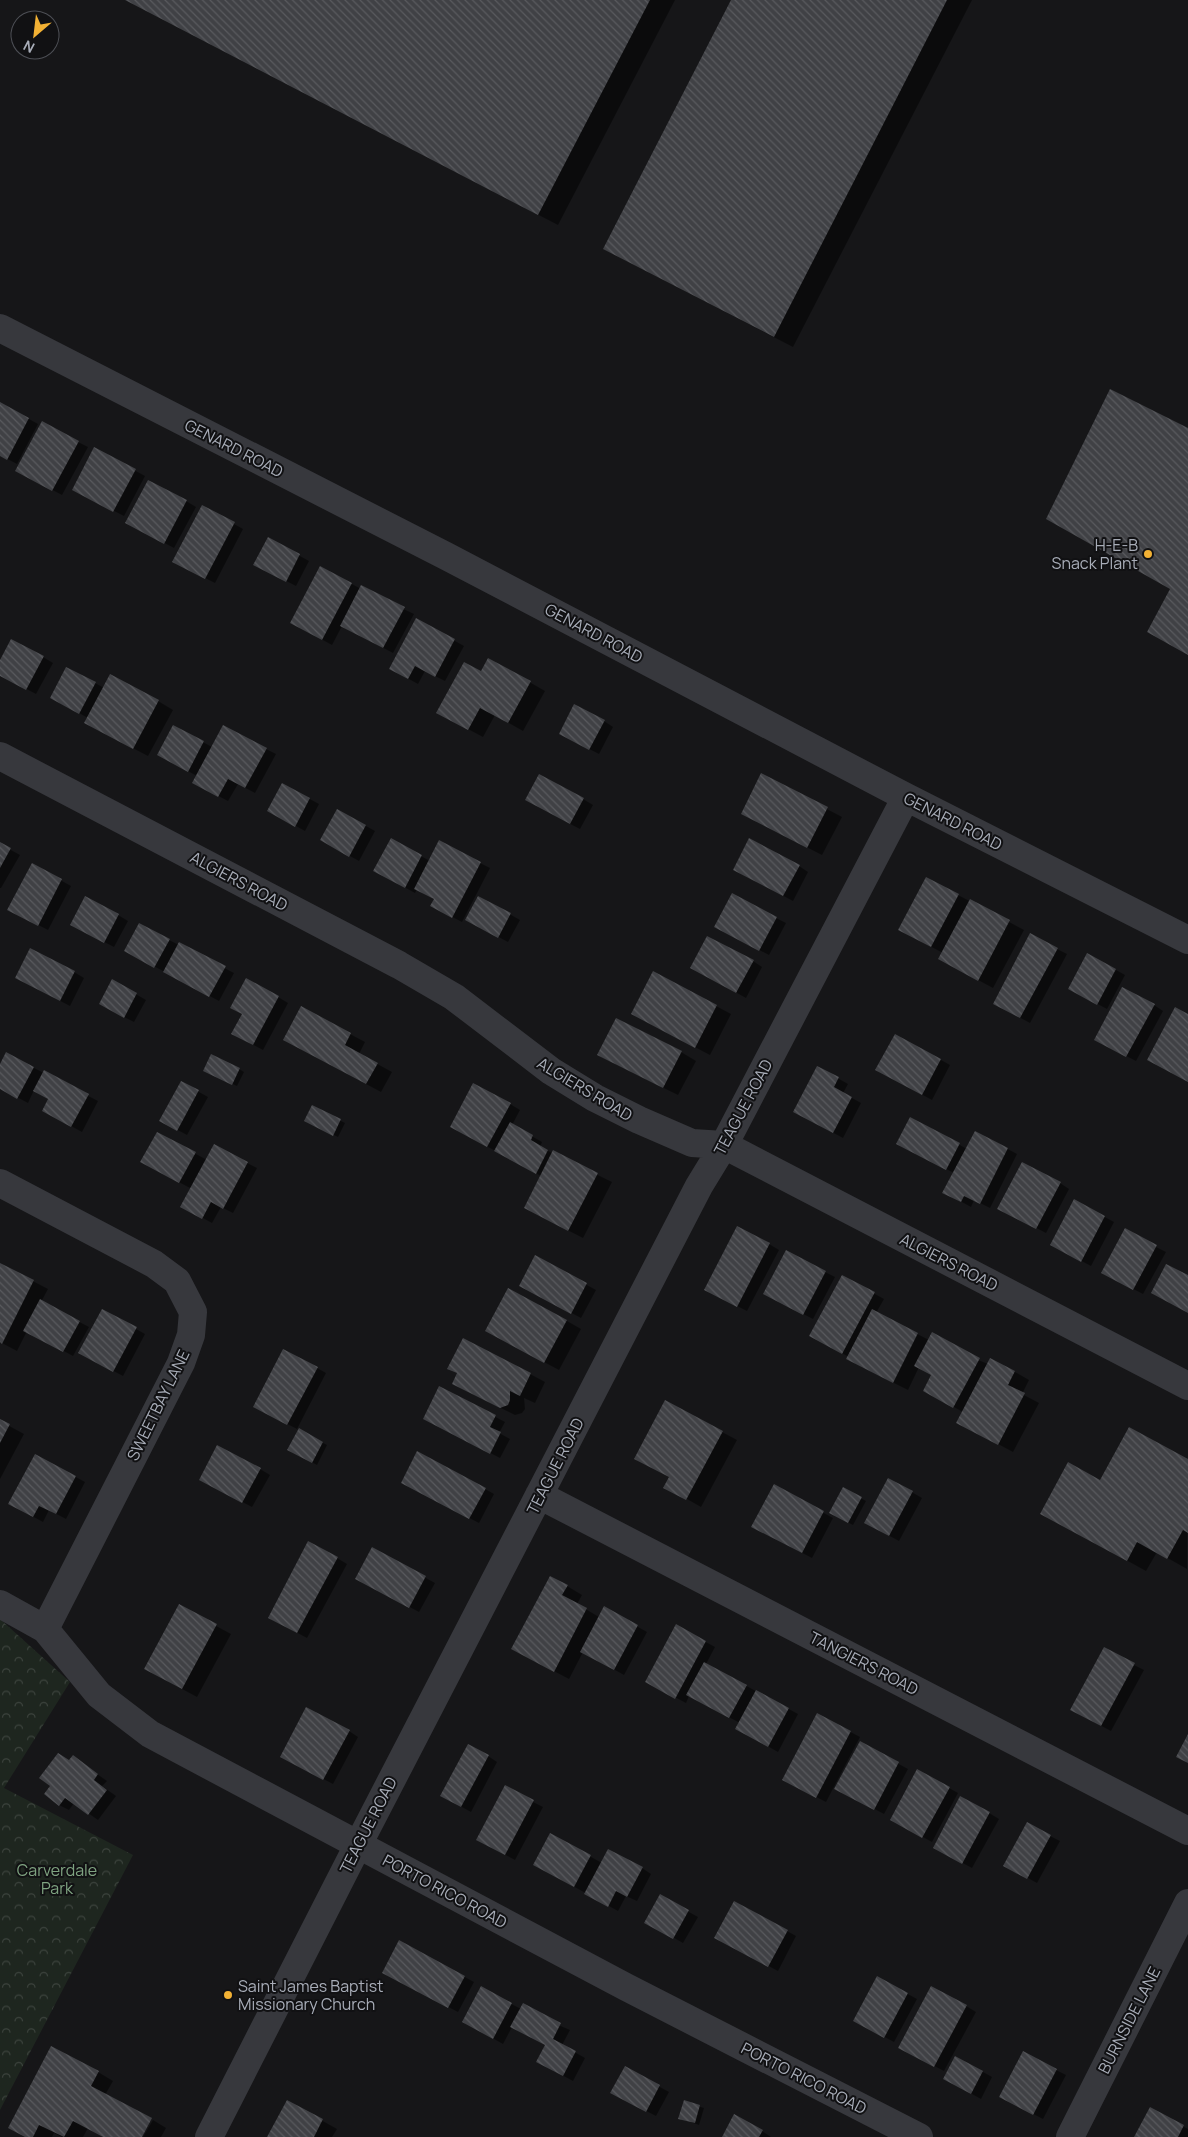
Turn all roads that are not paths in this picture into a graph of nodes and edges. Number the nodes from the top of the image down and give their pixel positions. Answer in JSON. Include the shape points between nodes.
{"nodes":[{"id":1,"x":0,"y":328,"type":"edge"},
{"id":2,"x":0,"y":756,"type":"edge"},
{"id":3,"x":906,"y":797,"type":"junction"},
{"id":4,"x":1188,"y":940,"type":"edge"},
{"id":5,"x":724,"y":1145,"type":"junction"},
{"id":6,"x":0,"y":1183,"type":"edge"},
{"id":7,"x":1188,"y":1386,"type":"edge"},
{"id":8,"x":539,"y":1495,"type":"junction"},
{"id":9,"x":0,"y":1604,"type":"edge"},
{"id":10,"x":45,"y":1630,"type":"junction"},
{"id":11,"x":1188,"y":1831,"type":"edge"},
{"id":12,"x":358,"y":1845,"type":"junction"},
{"id":13,"x":1188,"y":1903,"type":"edge"},
{"id":14,"x":209,"y":2137,"type":"edge"},
{"id":15,"x":919,"y":2137,"type":"edge"},
{"id":16,"x":1070,"y":2137,"type":"edge"}],
"edges":[{"from":1,"to":3,"type":"street","name":"GENARD ROAD","via":[[446,556]]},
{"from":2,"to":5,"type":"street","name":"ALGIERS ROAD","via":[[399,965],[454,997],[550,1071],[595,1098],[692,1143]]},
{"from":3,"to":4,"type":"street","name":"GENARD ROAD"},
{"from":3,"to":5,"type":"street","name":"TEAGUE ROAD"},
{"from":5,"to":7,"type":"street","name":"ALGIERS ROAD"},
{"from":5,"to":8,"type":"street","name":"TEAGUE ROAD","via":[[694,1195]]},
{"from":6,"to":10,"type":"street","name":"SWEETBAY LANE","via":[[154,1264],[177,1281],[193,1312],[191,1335],[181,1363]]},
{"from":8,"to":11,"type":"street","name":"TANGIERS ROAD"},
{"from":8,"to":12,"type":"street","name":"TEAGUE ROAD"},
{"from":9,"to":10,"type":"street","name":"PORTO RICO ROAD"},
{"from":10,"to":12,"type":"street","name":"PORTO RICO ROAD","via":[[99,1695],[150,1734]]},
{"from":12,"to":14,"type":"street","name":"TEAGUE ROAD"},
{"from":12,"to":15,"type":"street","name":"PORTO RICO ROAD"},
{"from":13,"to":16,"type":"street","name":"BURNSIDE LANE"}]}
